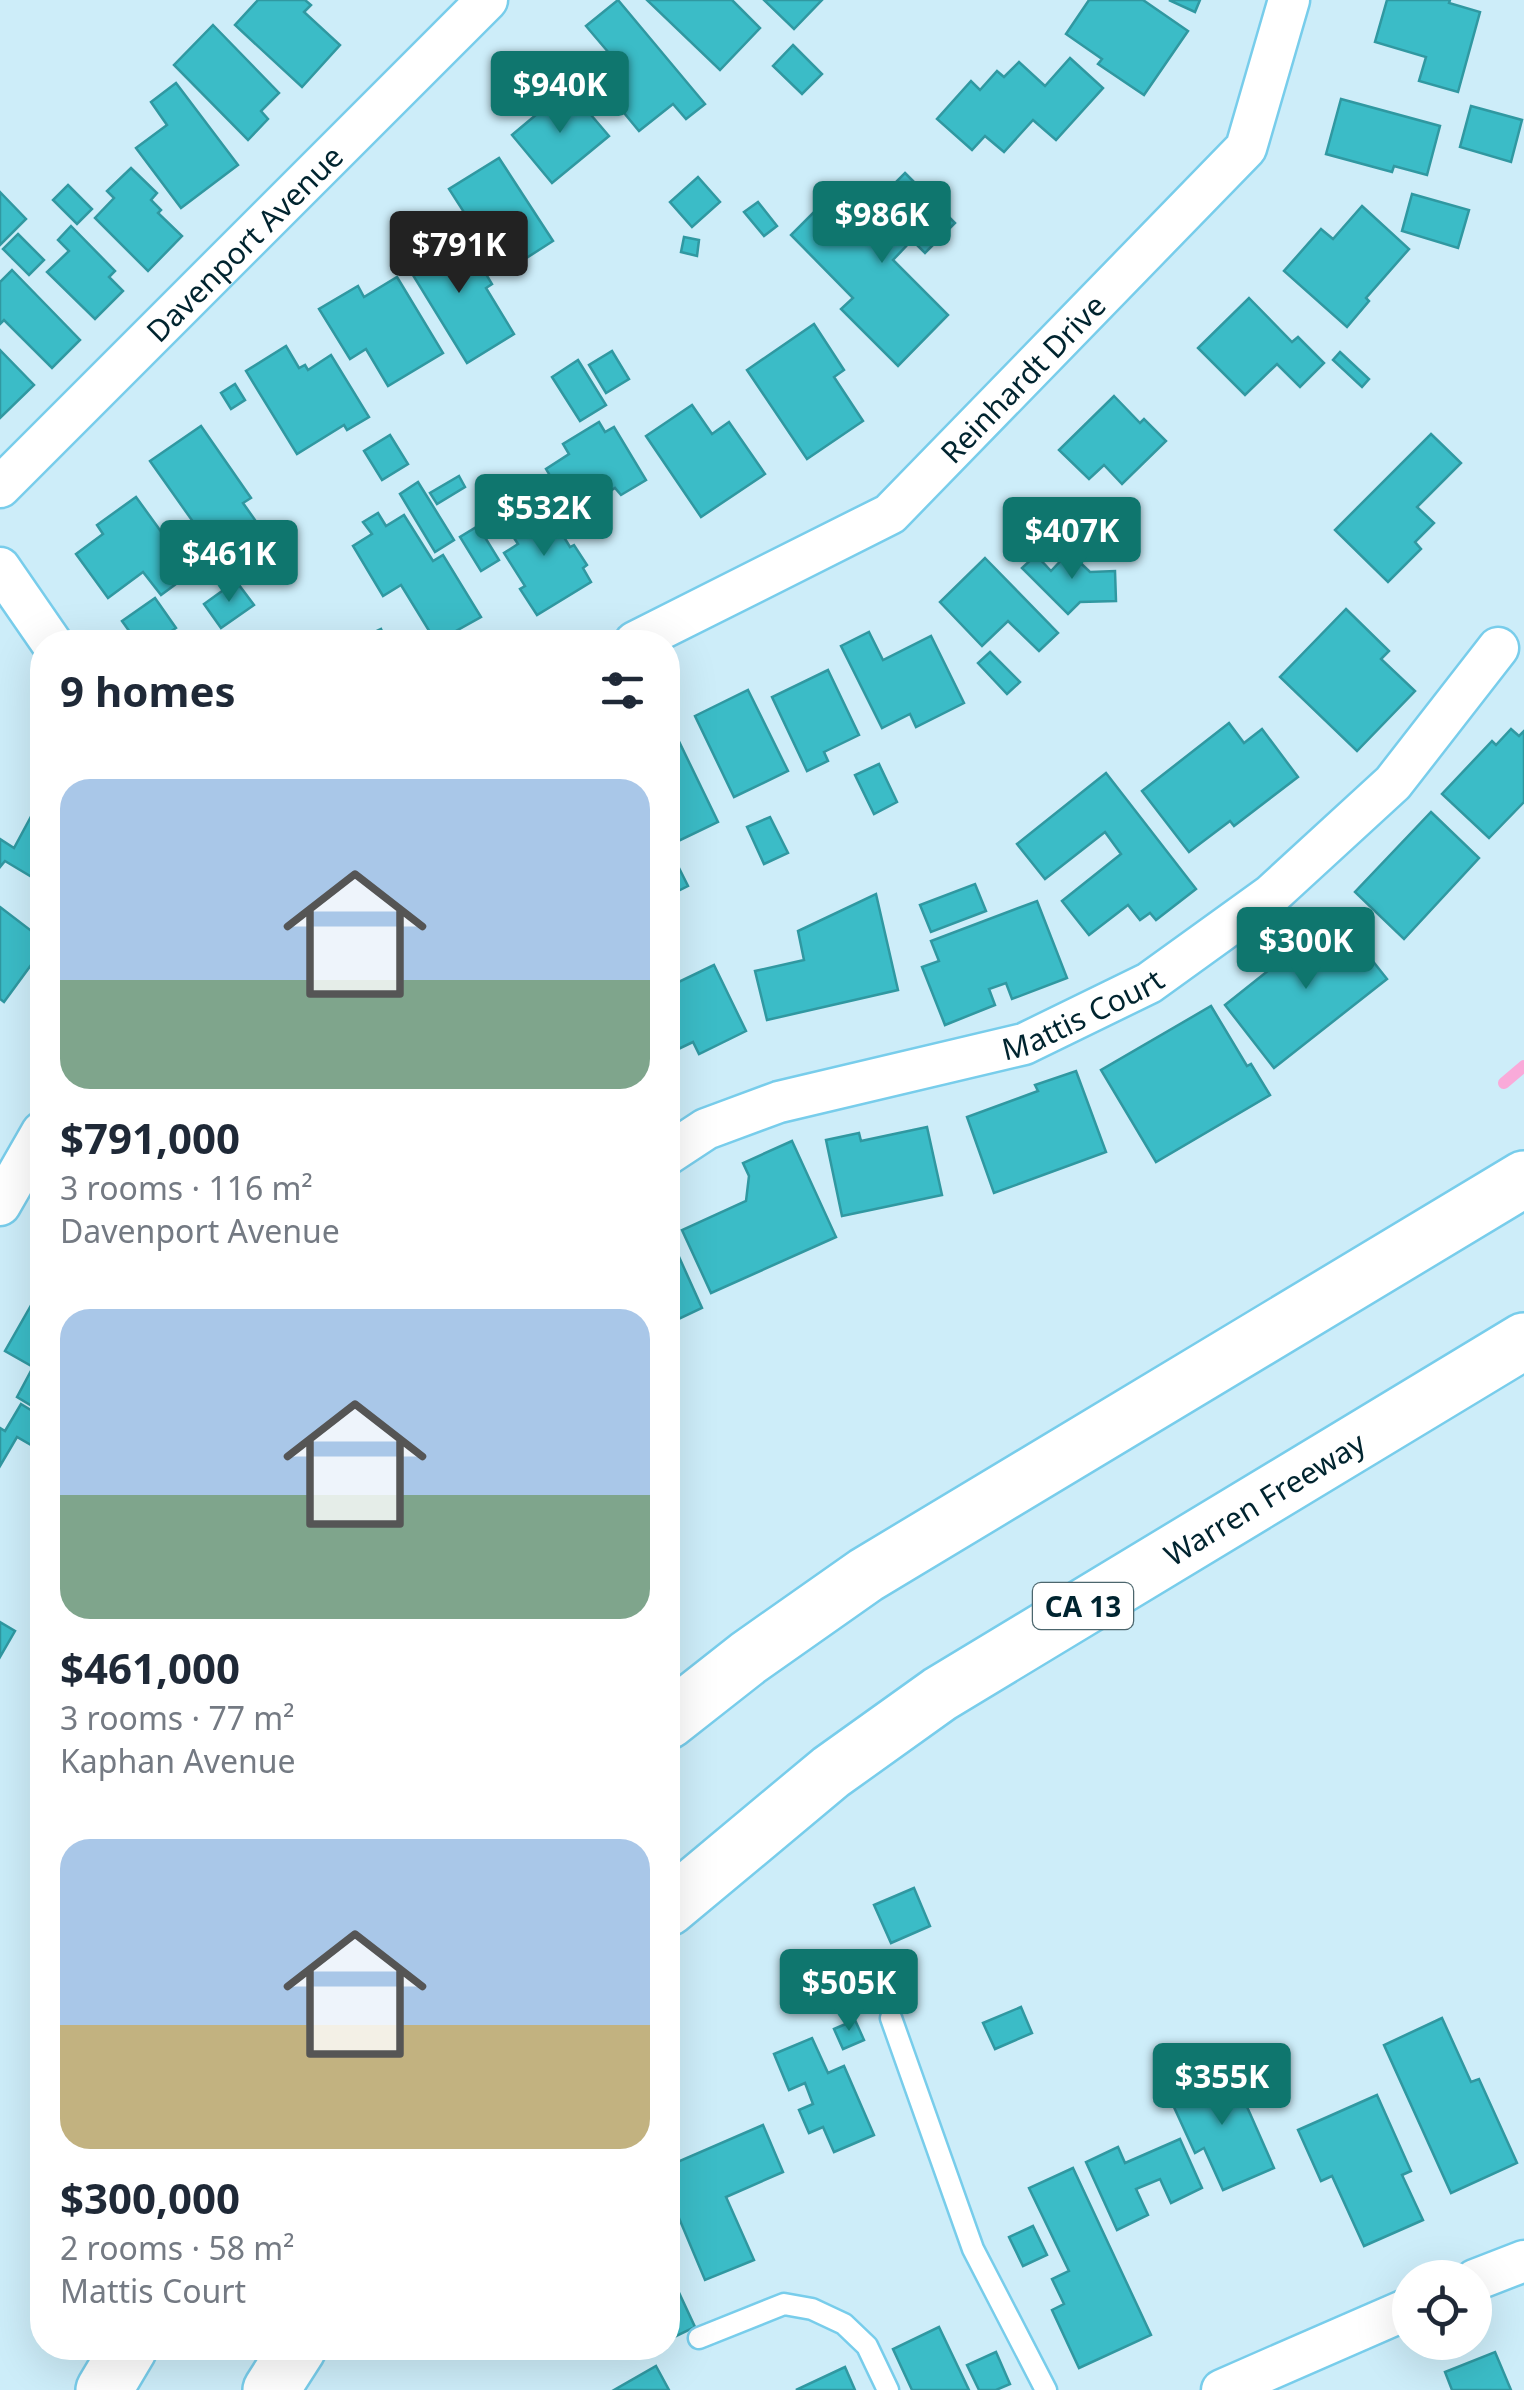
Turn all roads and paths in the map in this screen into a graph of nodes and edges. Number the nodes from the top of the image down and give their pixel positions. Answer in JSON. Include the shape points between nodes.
{"nodes":[{"id":1,"x":487,"y":0,"type":"edge"},
{"id":2,"x":1289,"y":0,"type":"edge"},
{"id":3,"x":0,"y":486,"type":"edge"},
{"id":4,"x":0,"y":568,"type":"edge"},
{"id":5,"x":43,"y":630,"type":"edge"},
{"id":6,"x":659,"y":630,"type":"edge"},
{"id":7,"x":1498,"y":648,"type":"dead end"},
{"id":8,"x":680,"y":1146,"type":"edge"},
{"id":9,"x":30,"y":1153,"type":"edge"},
{"id":10,"x":1524,"y":1180,"type":"edge"},
{"id":11,"x":0,"y":1205,"type":"edge"},
{"id":12,"x":1524,"y":1341,"type":"edge"},
{"id":13,"x":680,"y":1712,"type":"edge"},
{"id":14,"x":680,"y":1898,"type":"edge"},
{"id":15,"x":891,"y":2018,"type":"dead end"},
{"id":16,"x":1524,"y":2261,"type":"edge"},
{"id":17,"x":1492,"y":2273,"type":"edge"},
{"id":18,"x":1392,"y":2316,"type":"edge"},
{"id":19,"x":699,"y":2338,"type":"dead end"},
{"id":20,"x":122,"y":2360,"type":"edge"},
{"id":21,"x":290,"y":2360,"type":"edge"},
{"id":22,"x":104,"y":2390,"type":"edge"},
{"id":23,"x":271,"y":2390,"type":"edge"},
{"id":24,"x":888,"y":2390,"type":"edge"},
{"id":25,"x":1046,"y":2390,"type":"edge"},
{"id":26,"x":1222,"y":2390,"type":"edge"}],
"edges":[{"from":1,"to":3,"type":"street","name":"Davenport Avenue"},
{"from":2,"to":6,"type":"street","name":"Reinhardt Drive","via":[[1246,148],[890,514]]},
{"from":4,"to":5,"type":"street"},
{"from":7,"to":8,"type":"street","name":"Mattis Court","via":[[1394,783],[1271,895],[1149,983],[1024,1044],[779,1102]]},
{"from":9,"to":11,"type":"street"},
{"from":10,"to":13,"type":"highway","via":[[866,1575]]},
{"from":12,"to":14,"type":"highway","name":"Warren Freeway","number":"CA 13","via":[[940,1694],[831,1772]]},
{"from":15,"to":25,"type":"lane","via":[[973,2249]]},
{"from":16,"to":17,"type":"street"},
{"from":18,"to":26,"type":"street"},
{"from":19,"to":24,"type":"lane","via":[[784,2304],[812,2309],[844,2324],[868,2346]]},
{"from":20,"to":22,"type":"highway"},
{"from":21,"to":23,"type":"highway"}]}
